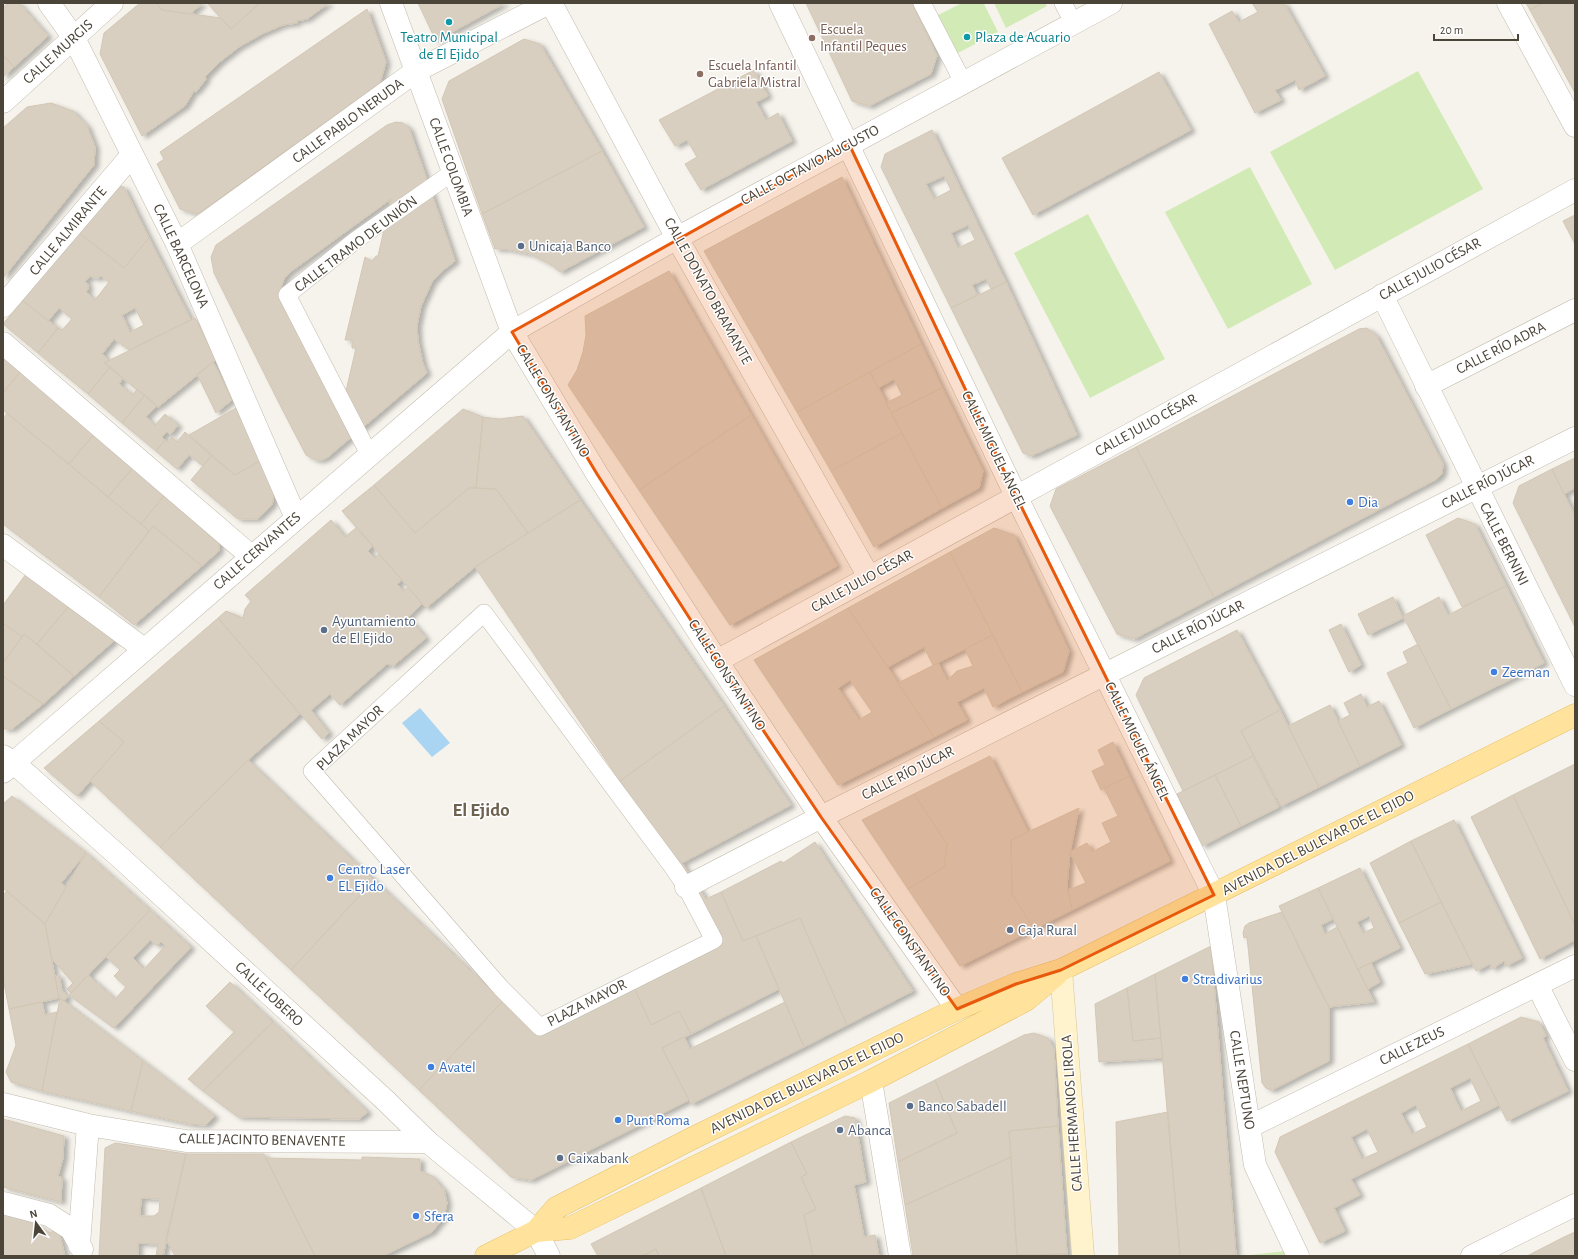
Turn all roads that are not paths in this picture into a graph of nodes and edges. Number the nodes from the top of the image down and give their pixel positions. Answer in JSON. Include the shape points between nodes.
{"nodes":[{"id":1,"x":49,"y":3,"type":"edge"},
{"id":2,"x":112,"y":3,"type":"edge"},
{"id":3,"x":391,"y":3,"type":"edge"},
{"id":4,"x":550,"y":3,"type":"edge"},
{"id":5,"x":780,"y":3,"type":"edge"},
{"id":6,"x":922,"y":3,"type":"edge"},
{"id":7,"x":1063,"y":3,"type":"edge"},
{"id":8,"x":1111,"y":3,"type":"edge"},
{"id":9,"x":1508,"y":3,"type":"edge"},
{"id":10,"x":1074,"y":24,"type":"junction"},
{"id":11,"x":74,"y":38,"type":"junction"},
{"id":12,"x":416,"y":71,"type":"junction"},
{"id":13,"x":963,"y":82,"type":"junction"},
{"id":14,"x":3,"y":102,"type":"edge"},
{"id":15,"x":1575,"y":126,"type":"edge"},
{"id":16,"x":849,"y":144,"type":"junction"},
{"id":17,"x":132,"y":155,"type":"junction"},
{"id":18,"x":453,"y":172,"type":"junction"},
{"id":19,"x":1575,"y":190,"type":"edge"},
{"id":20,"x":676,"y":238,"type":"junction"},
{"id":21,"x":177,"y":244,"type":"junction"},
{"id":22,"x":1382,"y":295,"type":"junction"},
{"id":23,"x":3,"y":306,"type":"edge"},
{"id":24,"x":1575,"y":310,"type":"edge"},
{"id":25,"x":512,"y":332,"type":"junction"},
{"id":26,"x":3,"y":343,"type":"edge"},
{"id":27,"x":1426,"y":386,"type":"junction"},
{"id":28,"x":1575,"y":438,"type":"edge"},
{"id":29,"x":370,"y":454,"type":"junction"},
{"id":30,"x":1476,"y":488,"type":"junction"},
{"id":31,"x":1016,"y":496,"type":"junction"},
{"id":32,"x":296,"y":518,"type":"junction"},
{"id":33,"x":3,"y":545,"type":"edge"},
{"id":34,"x":251,"y":556,"type":"junction"},
{"id":35,"x":869,"y":577,"type":"junction"},
{"id":36,"x":144,"y":649,"type":"junction"},
{"id":37,"x":717,"y":661,"type":"junction"},
{"id":38,"x":1104,"y":674,"type":"junction"},
{"id":39,"x":1575,"y":685,"type":"edge"},
{"id":40,"x":1575,"y":715,"type":"edge"},
{"id":41,"x":7,"y":764,"type":"edge"},
{"id":42,"x":821,"y":817,"type":"junction"},
{"id":43,"x":686,"y":887,"type":"junction"},
{"id":44,"x":1214,"y":895,"type":"junction"},
{"id":45,"x":1575,"y":966,"type":"edge"},
{"id":46,"x":1061,"y":970,"type":"junction"},
{"id":47,"x":1537,"y":984,"type":"junction"},
{"id":48,"x":957,"y":1009,"type":"junction"},
{"id":49,"x":1575,"y":1060,"type":"edge"},
{"id":50,"x":898,"y":1066,"type":"junction"},
{"id":51,"x":870,"y":1081,"type":"junction"},
{"id":52,"x":3,"y":1104,"type":"edge"},
{"id":53,"x":88,"y":1125,"type":"junction"},
{"id":54,"x":1249,"y":1127,"type":"junction"},
{"id":55,"x":428,"y":1142,"type":"junction"},
{"id":56,"x":3,"y":1203,"type":"edge"},
{"id":57,"x":1575,"y":1205,"type":"edge"},
{"id":58,"x":536,"y":1232,"type":"junction"},
{"id":59,"x":82,"y":1251,"type":"edge"},
{"id":60,"x":486,"y":1256,"type":"edge"},
{"id":61,"x":549,"y":1256,"type":"edge"},
{"id":62,"x":900,"y":1256,"type":"edge"},
{"id":63,"x":1083,"y":1256,"type":"edge"},
{"id":64,"x":1298,"y":1256,"type":"edge"},
{"id":65,"x":1472,"y":1256,"type":"edge"}],
"edges":[{"from":1,"to":11,"type":"street","name":"CALLE BARCELONA"},
{"from":2,"to":11,"type":"street","name":"CALLE MURGIS"},
{"from":3,"to":12,"type":"street","name":"CALLE COLOMBIA"},
{"from":4,"to":12,"type":"street","name":"CALLE PABLO NERUDA"},
{"from":4,"to":20,"type":"street","name":"CALLE DONATO BRAMANTE"},
{"from":5,"to":16,"type":"street","name":"CALLE MIGUEL ÁNGEL"},
{"from":6,"to":13,"type":"street"},
{"from":7,"to":10,"type":"street"},
{"from":8,"to":10,"type":"street","name":"CALLE OCTAVIO AUGUSTO"},
{"from":9,"to":15,"type":"street"},
{"from":10,"to":13,"type":"street","name":"CALLE OCTAVIO AUGUSTO"},
{"from":11,"to":14,"type":"street","name":"CALLE MURGIS"},
{"from":11,"to":17,"type":"street","name":"CALLE BARCELONA"},
{"from":12,"to":18,"type":"street","name":"CALLE COLOMBIA"},
{"from":12,"to":21,"type":"street","name":"CALLE PABLO NERUDA"},
{"from":13,"to":16,"type":"street","name":"CALLE OCTAVIO AUGUSTO"},
{"from":16,"to":20,"type":"street","name":"CALLE OCTAVIO AUGUSTO"},
{"from":16,"to":31,"type":"street","name":"CALLE MIGUEL ÁNGEL"},
{"from":17,"to":21,"type":"street","name":"CALLE BARCELONA"},
{"from":17,"to":23,"type":"street","name":"CALLE ALMIRANTE"},
{"from":18,"to":25,"type":"street","name":"CALLE COLOMBIA"},
{"from":18,"to":29,"type":"street","name":"CALLE TRAMO DE UNIÓN","via":[[356,240],[287,295]]},
{"from":19,"to":22,"type":"street","name":"CALLE JULIO CÉSAR"},
{"from":20,"to":25,"type":"street","name":"CALLE OCTAVIO AUGUSTO"},
{"from":20,"to":35,"type":"street","name":"CALLE DONATO BRAMANTE"},
{"from":21,"to":32,"type":"street","name":"CALLE BARCELONA"},
{"from":22,"to":27,"type":"street","name":"CALLE BERNINI"},
{"from":22,"to":31,"type":"street","name":"CALLE JULIO CÉSAR"},
{"from":24,"to":27,"type":"street","name":"CALLE RÍO ADRA"},
{"from":25,"to":29,"type":"street","name":"CALLE CERVANTES"},
{"from":25,"to":37,"type":"street","name":"CALLE CONSTANTINO","via":[[597,474]]},
{"from":26,"to":34,"type":"street"},
{"from":27,"to":30,"type":"street","name":"CALLE BERNINI"},
{"from":28,"to":30,"type":"street","name":"CALLE RÍO JÚCAR"},
{"from":29,"to":32,"type":"street","name":"CALLE CERVANTES"},
{"from":30,"to":38,"type":"street","name":"CALLE RÍO JÚCAR"},
{"from":30,"to":39,"type":"street","name":"CALLE BERNINI"},
{"from":31,"to":35,"type":"street","name":"CALLE JULIO CÉSAR"},
{"from":31,"to":38,"type":"street","name":"CALLE MIGUEL ÁNGEL"},
{"from":32,"to":34,"type":"street","name":"CALLE CERVANTES"},
{"from":33,"to":36,"type":"street"},
{"from":34,"to":36,"type":"street","name":"CALLE CERVANTES"},
{"from":35,"to":37,"type":"street","name":"CALLE JULIO CÉSAR"},
{"from":36,"to":41,"type":"street","name":"CALLE CERVANTES"},
{"from":37,"to":42,"type":"street","name":"CALLE CONSTANTINO"},
{"from":38,"to":42,"type":"street","name":"CALLE RÍO JÚCAR"},
{"from":38,"to":44,"type":"street","name":"CALLE MIGUEL ÁNGEL"},
{"from":40,"to":44,"type":"main road","name":"AVENIDA DEL BULEVAR DE EL EJIDO"},
{"from":41,"to":55,"type":"street","name":"CALLE LOBERO","via":[[123,860]]},
{"from":42,"to":43,"type":"street"},
{"from":42,"to":48,"type":"street","name":"CALLE CONSTANTINO"},
{"from":43,"to":43,"type":"street","name":"PLAZA MAYOR","via":[[714,940],[540,1027],[501,988],[312,771],[484,613]]},
{"from":44,"to":46,"type":"main road","name":"AVENIDA DEL BULEVAR DE EL EJIDO"},
{"from":44,"to":54,"type":"street","name":"CALLE NEPTUNO"},
{"from":45,"to":47,"type":"street","name":"CALLE ZEUS"},
{"from":46,"to":48,"type":"main road","name":"AVENIDA DEL BULEVAR DE EL EJIDO","via":[[1016,984]]},
{"from":46,"to":50,"type":"main road","name":"AVENIDA DEL BULEVAR DE EL EJIDO","via":[[1026,1000]]},
{"from":46,"to":63,"type":"main road","name":"CALLE HERMANOS LIROLA"},
{"from":47,"to":49,"type":"street"},
{"from":47,"to":54,"type":"street","name":"CALLE ZEUS"},
{"from":48,"to":50,"type":"main road","name":"AVENIDA DEL BULEVAR DE EL EJIDO"},
{"from":48,"to":58,"type":"main road","name":"AVENIDA DEL BULEVAR DE EL EJIDO","via":[[556,1208]]},
{"from":50,"to":51,"type":"main road","name":"AVENIDA DEL BULEVAR DE EL EJIDO"},
{"from":51,"to":58,"type":"main road","name":"AVENIDA DEL BULEVAR DE EL EJIDO","via":[[570,1228]]},
{"from":51,"to":62,"type":"street"},
{"from":52,"to":53,"type":"street","name":"CALLE JACINTO BENAVENTE"},
{"from":53,"to":55,"type":"street","name":"CALLE JACINTO BENAVENTE","via":[[186,1141]]},
{"from":53,"to":59,"type":"street"},
{"from":54,"to":64,"type":"street","name":"CALLE NEPTUNO","via":[[1255,1165]]},
{"from":55,"to":58,"type":"street","name":"CALLE LOBERO"},
{"from":56,"to":59,"type":"street","via":[[49,1215],[71,1229]]},
{"from":57,"to":65,"type":"street"},
{"from":58,"to":60,"type":"main road","name":"AVENIDA DEL BULEVAR DE EL EJIDO"},
{"from":58,"to":61,"type":"street"}]}
